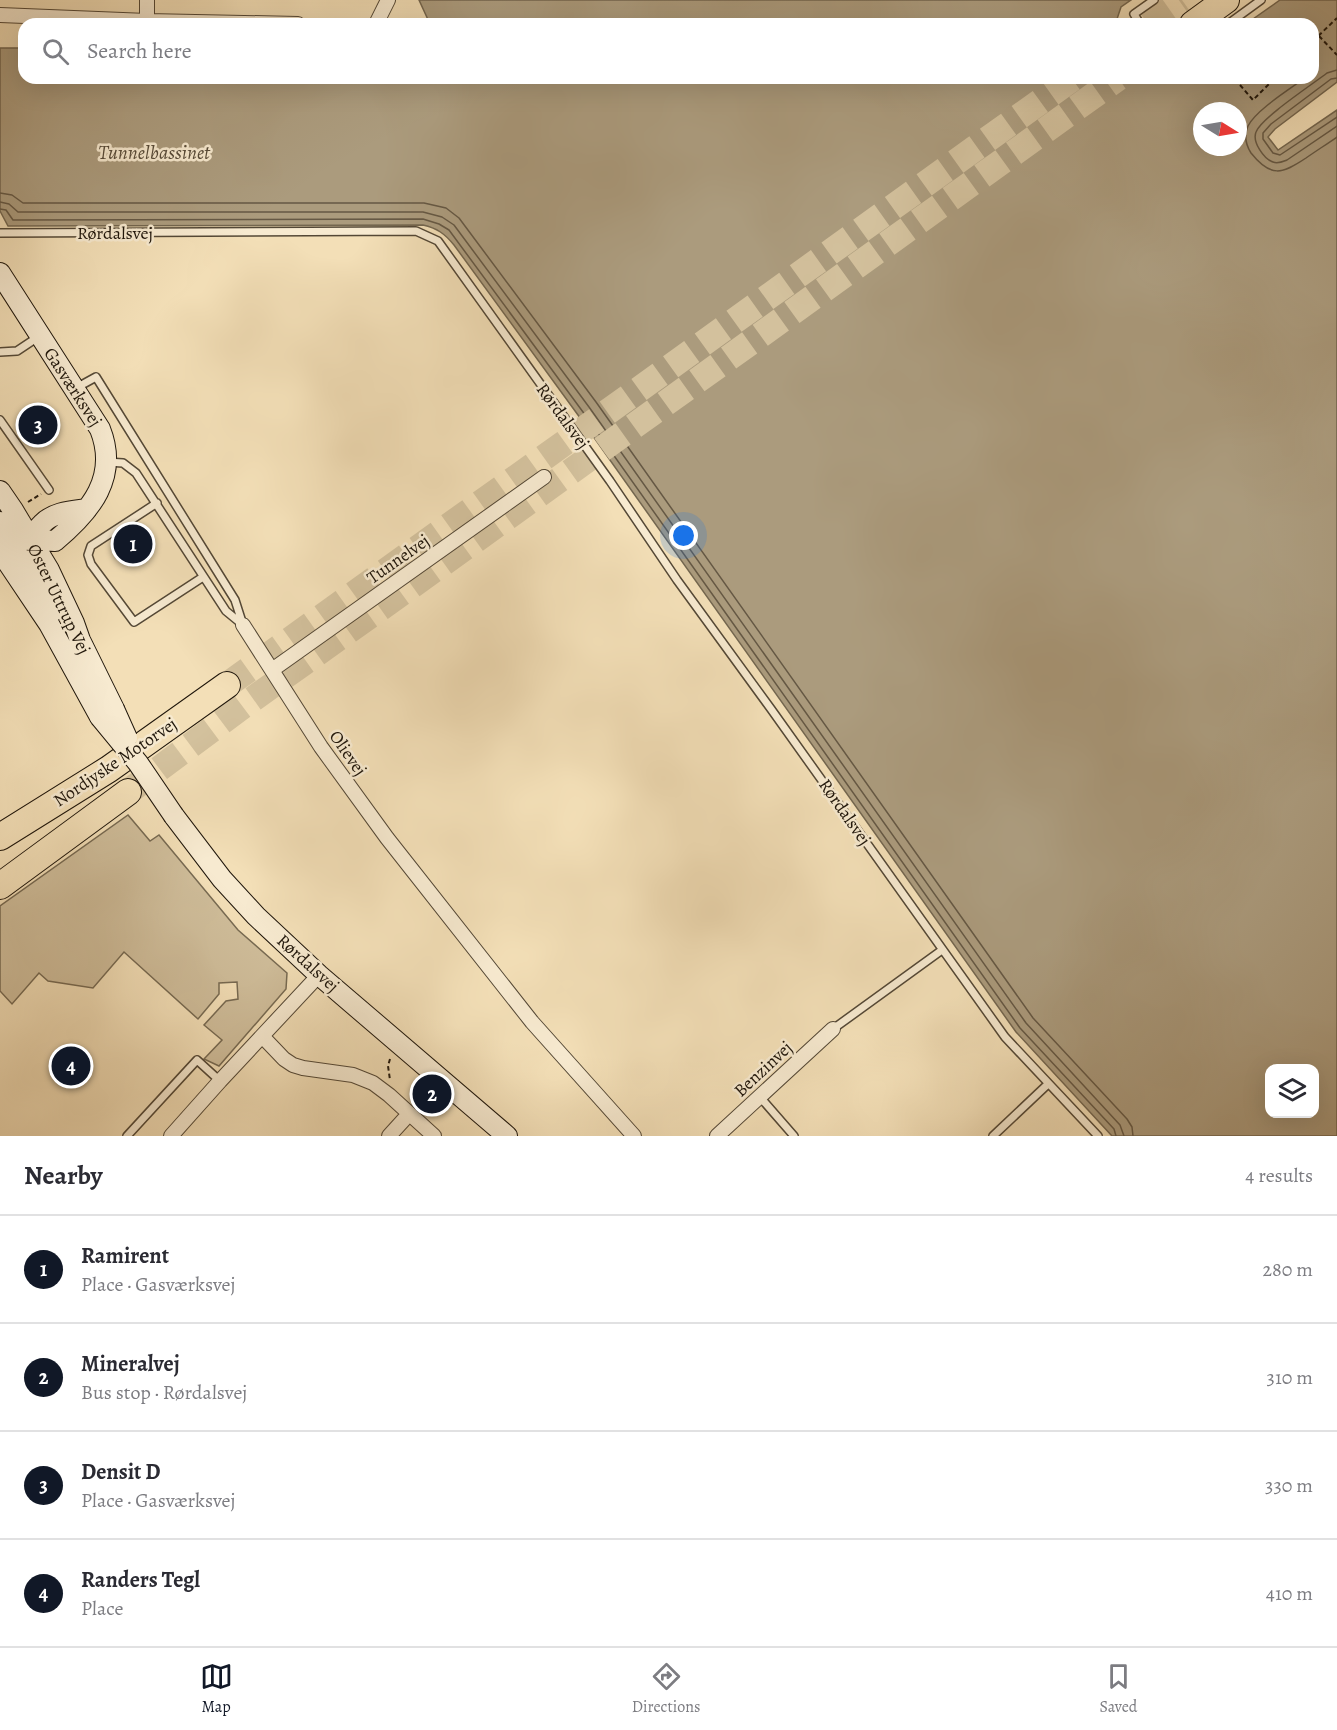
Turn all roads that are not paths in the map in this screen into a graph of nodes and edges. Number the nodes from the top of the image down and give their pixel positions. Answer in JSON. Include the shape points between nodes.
{"nodes":[{"id":1,"x":147,"y":0,"type":"edge"},
{"id":2,"x":388,"y":0,"type":"edge"},
{"id":3,"x":1154,"y":0,"type":"edge"},
{"id":4,"x":1226,"y":0,"type":"edge"},
{"id":5,"x":1261,"y":0,"type":"edge"},
{"id":6,"x":0,"y":15,"type":"edge"},
{"id":7,"x":74,"y":18,"type":"edge"},
{"id":8,"x":147,"y":18,"type":"edge"},
{"id":9,"x":379,"y":18,"type":"edge"},
{"id":10,"x":1136,"y":18,"type":"edge"},
{"id":11,"x":1201,"y":18,"type":"edge"},
{"id":12,"x":1236,"y":18,"type":"edge"},
{"id":13,"x":0,"y":233,"type":"edge"},
{"id":14,"x":0,"y":273,"type":"edge"},
{"id":15,"x":40,"y":336,"type":"junction"},
{"id":16,"x":0,"y":352,"type":"edge"},
{"id":17,"x":75,"y":389,"type":"junction"},
{"id":18,"x":0,"y":420,"type":"edge"},
{"id":19,"x":106,"y":462,"type":"junction"},
{"id":20,"x":544,"y":477,"type":"dead end"},
{"id":21,"x":49,"y":490,"type":"dead end"},
{"id":22,"x":0,"y":491,"type":"edge"},
{"id":23,"x":157,"y":503,"type":"junction"},
{"id":24,"x":0,"y":522,"type":"edge"},
{"id":25,"x":30,"y":539,"type":"junction"},
{"id":26,"x":1,"y":555,"type":"edge"},
{"id":27,"x":203,"y":577,"type":"junction"},
{"id":28,"x":243,"y":625,"type":"junction"},
{"id":29,"x":80,"y":640,"type":"junction"},
{"id":30,"x":272,"y":670,"type":"junction"},
{"id":31,"x":227,"y":685,"type":"tunnel mouth"},
{"id":32,"x":107,"y":713,"type":"junction"},
{"id":33,"x":128,"y":792,"type":"tunnel mouth"},
{"id":34,"x":0,"y":837,"type":"edge"},
{"id":35,"x":0,"y":886,"type":"edge"},
{"id":36,"x":942,"y":950,"type":"junction"},
{"id":37,"x":319,"y":975,"type":"junction"},
{"id":38,"x":833,"y":1029,"type":"joint"},
{"id":39,"x":262,"y":1036,"type":"junction"},
{"id":40,"x":220,"y":1080,"type":"junction"},
{"id":41,"x":1048,"y":1083,"type":"junction"},
{"id":42,"x":760,"y":1097,"type":"junction"},
{"id":43,"x":409,"y":1114,"type":"junction"},
{"id":44,"x":127,"y":1136,"type":"edge"},
{"id":45,"x":171,"y":1136,"type":"edge"},
{"id":46,"x":389,"y":1136,"type":"edge"},
{"id":47,"x":434,"y":1136,"type":"edge"},
{"id":48,"x":507,"y":1136,"type":"edge"},
{"id":49,"x":634,"y":1136,"type":"edge"},
{"id":50,"x":717,"y":1136,"type":"edge"},
{"id":51,"x":794,"y":1136,"type":"edge"},
{"id":52,"x":993,"y":1136,"type":"edge"},
{"id":53,"x":1098,"y":1136,"type":"edge"}],
"edges":[{"from":1,"to":8,"type":"street"},
{"from":2,"to":9,"type":"street"},
{"from":3,"to":10,"type":"lane","via":[[1134,14]]},
{"from":4,"to":11,"type":"highway"},
{"from":5,"to":12,"type":"lane"},
{"from":6,"to":7,"type":"street"},
{"from":13,"to":36,"type":"lane","name":"Rørdalsvej","via":[[416,231],[438,241]]},
{"from":14,"to":15,"type":"street","name":"Gasværksvej"},
{"from":15,"to":16,"type":"lane","via":[[17,351]]},
{"from":15,"to":17,"type":"street","name":"Gasværksvej"},
{"from":17,"to":19,"type":"street","name":"Gasværksvej","via":[[100,429],[106,444]]},
{"from":17,"to":28,"type":"lane","name":"Olievej","via":[[96,376],[235,600]]},
{"from":18,"to":21,"type":"lane"},
{"from":19,"to":23,"type":"lane","via":[[123,463],[136,473]]},
{"from":19,"to":25,"type":"street","name":"Gasværksvej","via":[[100,489],[69,530],[55,541]]},
{"from":20,"to":30,"type":"street","name":"Tunnelvej"},
{"from":22,"to":25,"type":"street","name":"Øster Uttrup Vej"},
{"from":23,"to":27,"type":"lane"},
{"from":23,"to":27,"type":"lane","via":[[91,546],[91,564],[135,622]]},
{"from":24,"to":25,"type":"street","via":[[10,538]]},
{"from":25,"to":26,"type":"street"},
{"from":25,"to":29,"type":"street","name":"Øster Uttrup Vej","via":[[49,570]]},
{"from":26,"to":29,"type":"street","via":[[24,560],[63,623]]},
{"from":26,"to":32,"type":"street","name":"Øster Uttrup Vej"},
{"from":27,"to":28,"type":"lane","via":[[226,611]]},
{"from":28,"to":30,"type":"street","name":"Olievej"},
{"from":29,"to":32,"type":"street","name":"Øster Uttrup Vej"},
{"from":30,"to":49,"type":"street","name":"Olievej","via":[[321,747],[462,935],[532,1022]]},
{"from":31,"to":34,"type":"highway","name":"Nordjyske Motorvej","via":[[109,769]]},
{"from":32,"to":37,"type":"street","name":"Rørdalsvej","bridge":true,"via":[[174,816],[222,879]]},
{"from":33,"to":35,"type":"highway","name":"Nordjyske Motorvej"},
{"from":36,"to":38,"type":"lane"},
{"from":36,"to":41,"type":"lane","name":"Rørdalsvej","via":[[1005,1037]]},
{"from":37,"to":39,"type":"street"},
{"from":37,"to":48,"type":"street","name":"Rørdalsvej"},
{"from":38,"to":42,"type":"street","name":"Benzinvej"},
{"from":39,"to":40,"type":"street"},
{"from":39,"to":43,"type":"street","via":[[293,1065],[353,1075],[373,1083]]},
{"from":40,"to":44,"type":"lane","via":[[197,1060]]},
{"from":40,"to":45,"type":"street"},
{"from":41,"to":52,"type":"lane"},
{"from":41,"to":53,"type":"lane","name":"Rørdalsvej"},
{"from":42,"to":50,"type":"street","name":"Benzinvej"},
{"from":42,"to":51,"type":"lane"},
{"from":43,"to":46,"type":"street"},
{"from":43,"to":47,"type":"street"}]}
